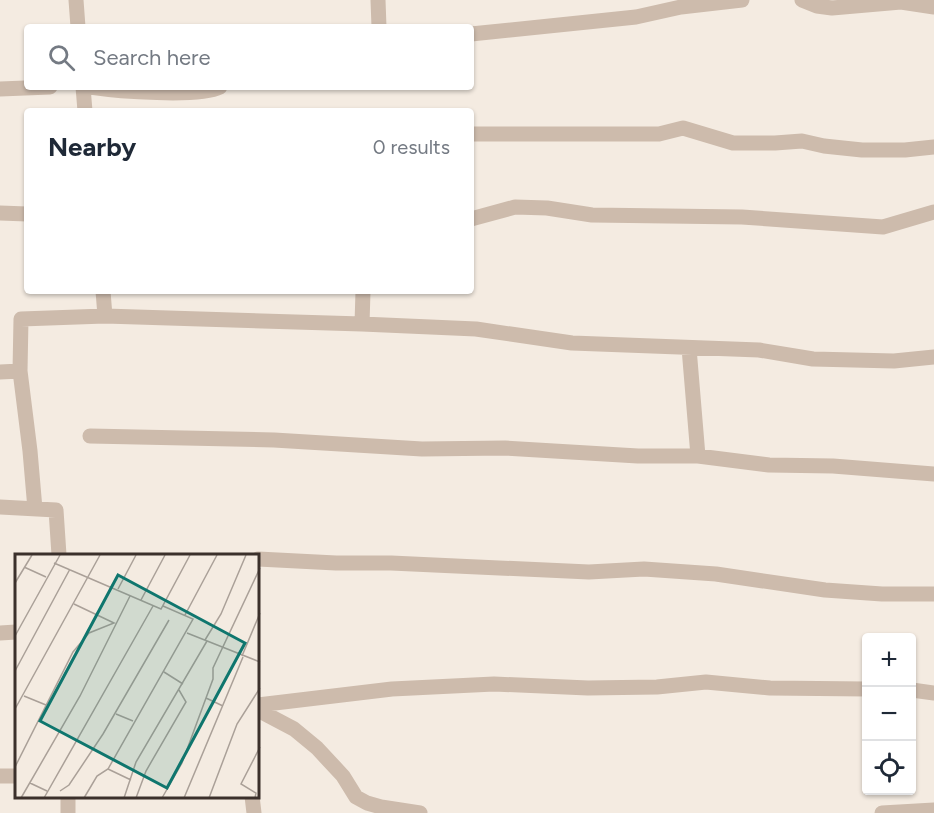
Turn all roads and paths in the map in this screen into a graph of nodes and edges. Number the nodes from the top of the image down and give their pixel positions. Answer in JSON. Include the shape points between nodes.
{"nodes":[{"id":1,"x":76,"y":0,"type":"edge"},
{"id":2,"x":378,"y":0,"type":"edge"},
{"id":3,"x":742,"y":0,"type":"edge"},
{"id":4,"x":802,"y":0,"type":"edge"},
{"id":5,"x":934,"y":7,"type":"edge"},
{"id":6,"x":78,"y":24,"type":"edge"},
{"id":7,"x":379,"y":24,"type":"edge"},
{"id":8,"x":474,"y":34,"type":"edge"},
{"id":9,"x":24,"y":88,"type":"edge"},
{"id":10,"x":0,"y":89,"type":"edge"},
{"id":11,"x":83,"y":90,"type":"edge"},
{"id":12,"x":108,"y":90,"type":"edge"},
{"id":13,"x":215,"y":90,"type":"edge"},
{"id":14,"x":86,"y":108,"type":"edge"},
{"id":15,"x":474,"y":134,"type":"edge"},
{"id":16,"x":934,"y":147,"type":"edge"},
{"id":17,"x":934,"y":212,"type":"edge"},
{"id":18,"x":0,"y":213,"type":"edge"},
{"id":19,"x":24,"y":214,"type":"edge"},
{"id":20,"x":474,"y":218,"type":"edge"},
{"id":21,"x":103,"y":294,"type":"edge"},
{"id":22,"x":363,"y":294,"type":"edge"},
{"id":23,"x":105,"y":316,"type":"junction"},
{"id":24,"x":362,"y":324,"type":"junction"},
{"id":25,"x":689,"y":348,"type":"junction"},
{"id":26,"x":934,"y":357,"type":"edge"},
{"id":27,"x":20,"y":371,"type":"junction"},
{"id":28,"x":0,"y":372,"type":"edge"},
{"id":29,"x":90,"y":436,"type":"dead end"},
{"id":30,"x":698,"y":456,"type":"junction"},
{"id":31,"x":934,"y":474,"type":"edge"},
{"id":32,"x":0,"y":507,"type":"edge"},
{"id":33,"x":35,"y":509,"type":"junction"},
{"id":34,"x":59,"y":554,"type":"edge"},
{"id":35,"x":260,"y":559,"type":"edge"},
{"id":36,"x":934,"y":594,"type":"edge"},
{"id":37,"x":15,"y":632,"type":"edge"},
{"id":38,"x":0,"y":633,"type":"edge"},
{"id":39,"x":862,"y":689,"type":"edge"},
{"id":40,"x":916,"y":691,"type":"edge"},
{"id":41,"x":934,"y":693,"type":"edge"},
{"id":42,"x":260,"y":705,"type":"edge"},
{"id":43,"x":260,"y":711,"type":"edge"},
{"id":44,"x":252,"y":798,"type":"edge"},
{"id":45,"x":934,"y":810,"type":"edge"},
{"id":46,"x":254,"y":813,"type":"edge"},
{"id":47,"x":420,"y":813,"type":"edge"},
{"id":48,"x":882,"y":813,"type":"edge"}],
"edges":[{"from":1,"to":6,"type":"street"},
{"from":2,"to":7,"type":"street"},
{"from":3,"to":8,"type":"street","via":[[636,17]]},
{"from":4,"to":5,"type":"street","via":[[832,8],[901,2]]},
{"from":9,"to":10,"type":"street"},
{"from":11,"to":14,"type":"street"},
{"from":12,"to":13,"type":"street"},
{"from":15,"to":16,"type":"street","via":[[659,134],[683,128],[733,143],[802,141],[862,150]]},
{"from":17,"to":20,"type":"street","via":[[883,227],[742,217],[592,215],[515,207]]},
{"from":18,"to":19,"type":"street"},
{"from":21,"to":23,"type":"street"},
{"from":22,"to":24,"type":"street"},
{"from":23,"to":24,"type":"street"},
{"from":23,"to":27,"type":"street","via":[[21,319]]},
{"from":24,"to":25,"type":"street","via":[[476,329],[572,342]]},
{"from":25,"to":26,"type":"street","via":[[759,350],[824,359],[894,361]]},
{"from":25,"to":30,"type":"street"},
{"from":27,"to":28,"type":"street"},
{"from":27,"to":33,"type":"street"},
{"from":29,"to":30,"type":"street"},
{"from":30,"to":31,"type":"street","via":[[769,465]]},
{"from":32,"to":33,"type":"street"},
{"from":33,"to":34,"type":"street","via":[[56,510]]},
{"from":35,"to":36,"type":"street","via":[[589,572],[644,569],[825,590]]},
{"from":37,"to":38,"type":"street"},
{"from":39,"to":42,"type":"street","via":[[770,688],[706,682],[588,688],[494,684],[392,689]]},
{"from":40,"to":41,"type":"street"},
{"from":43,"to":47,"type":"street","via":[[294,729],[317,748],[356,797],[381,807]]},
{"from":44,"to":46,"type":"street"},
{"from":45,"to":48,"type":"street"}]}
